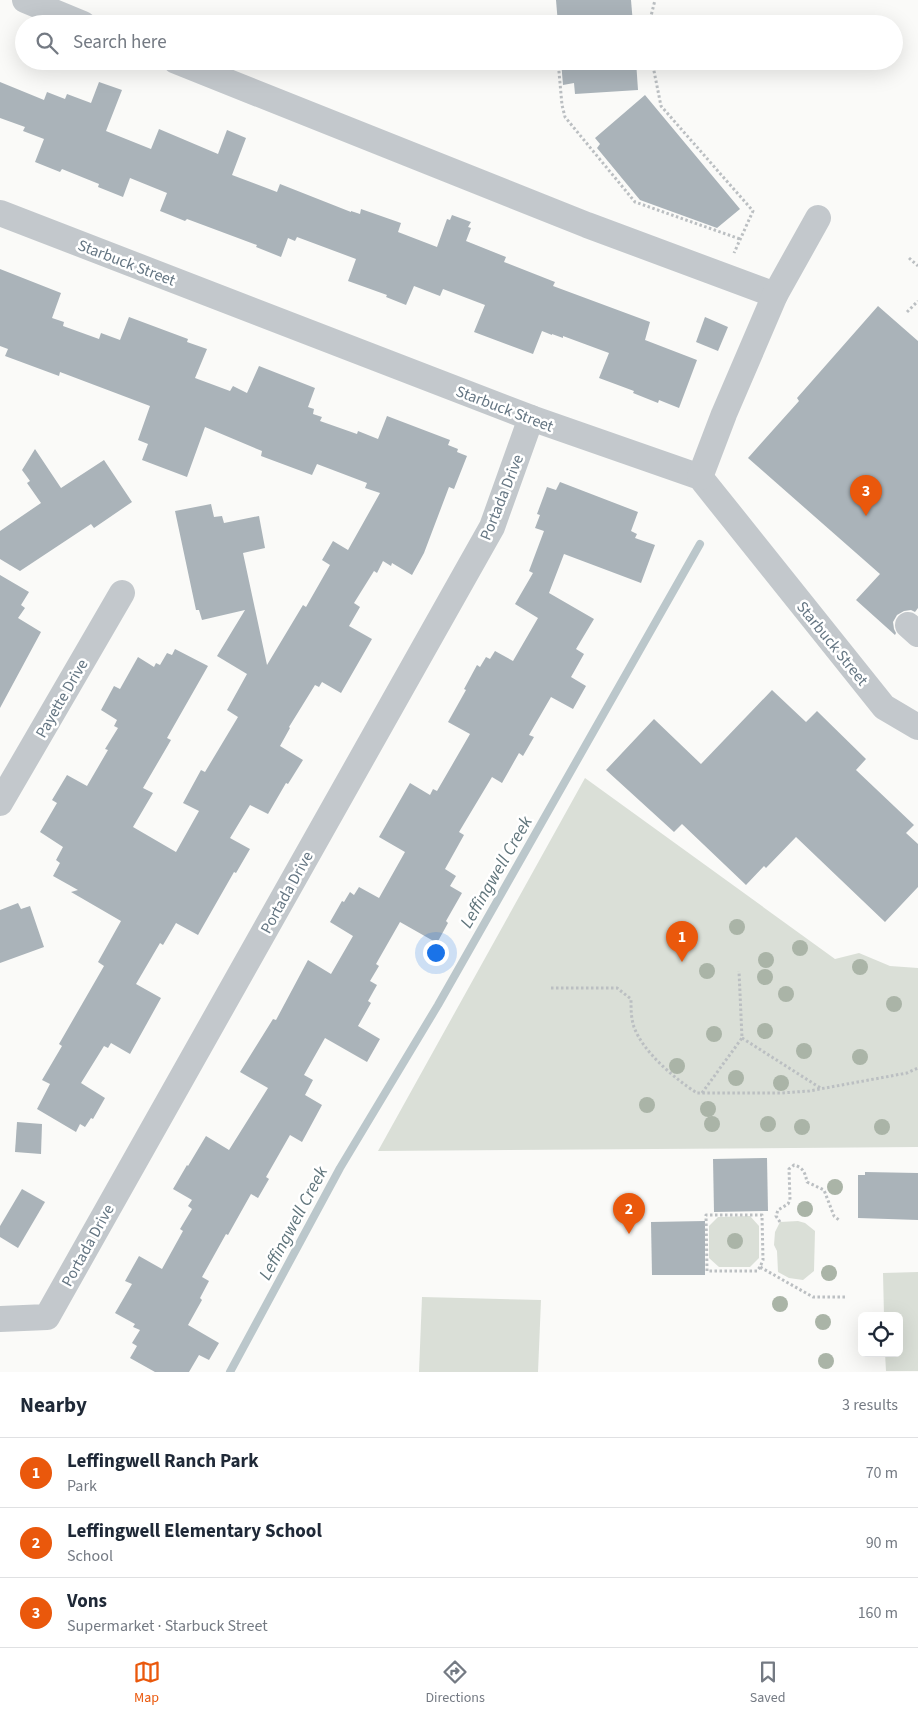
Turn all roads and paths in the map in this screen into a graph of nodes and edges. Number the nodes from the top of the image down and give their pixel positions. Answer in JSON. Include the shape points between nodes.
{"nodes":[{"id":1,"x":25,"y":0,"type":"edge"},
{"id":2,"x":655,"y":0,"type":"edge"},
{"id":3,"x":61,"y":15,"type":"edge"},
{"id":4,"x":651,"y":15,"type":"edge"},
{"id":5,"x":199,"y":70,"type":"edge"},
{"id":6,"x":559,"y":70,"type":"edge"},
{"id":7,"x":654,"y":70,"type":"edge"},
{"id":8,"x":0,"y":213,"type":"edge"},
{"id":9,"x":818,"y":218,"type":"dead end"},
{"id":10,"x":740,"y":239,"type":"junction"},
{"id":11,"x":909,"y":258,"type":"dead end"},
{"id":12,"x":918,"y":266,"type":"edge"},
{"id":13,"x":734,"y":280,"type":"junction"},
{"id":14,"x":775,"y":295,"type":"junction"},
{"id":15,"x":918,"y":301,"type":"edge"},
{"id":16,"x":907,"y":312,"type":"dead end"},
{"id":17,"x":531,"y":418,"type":"junction"},
{"id":18,"x":700,"y":477,"type":"junction"},
{"id":19,"x":122,"y":593,"type":"dead end"},
{"id":20,"x":918,"y":727,"type":"edge"},
{"id":21,"x":0,"y":803,"type":"edge"},
{"id":22,"x":739,"y":971,"type":"dead end"},
{"id":23,"x":551,"y":988,"type":"dead end"},
{"id":24,"x":742,"y":1038,"type":"junction"},
{"id":25,"x":918,"y":1068,"type":"edge"},
{"id":26,"x":822,"y":1089,"type":"junction"},
{"id":27,"x":702,"y":1093,"type":"junction"},
{"id":28,"x":839,"y":1220,"type":"dead end"},
{"id":29,"x":780,"y":1222,"type":"dead end"},
{"id":30,"x":760,"y":1267,"type":"junction"},
{"id":31,"x":845,"y":1298,"type":"dead end"},
{"id":32,"x":0,"y":1318,"type":"edge"}],
"edges":[{"from":1,"to":3,"type":"street"},
{"from":2,"to":4,"type":"path"},
{"from":5,"to":13,"type":"street"},
{"from":6,"to":10,"type":"path","via":[[565,118],[636,202]]},
{"from":7,"to":10,"type":"path","via":[[661,106],[753,211]]},
{"from":8,"to":17,"type":"street","name":"Starbuck Street"},
{"from":9,"to":14,"type":"street"},
{"from":10,"to":13,"type":"path","via":[[734,253]]},
{"from":11,"to":12,"type":"path"},
{"from":13,"to":14,"type":"street"},
{"from":14,"to":18,"type":"street"},
{"from":15,"to":16,"type":"path"},
{"from":17,"to":18,"type":"street","name":"Starbuck Street"},
{"from":17,"to":32,"type":"street","name":"Portada Drive","via":[[492,527],[46,1317]]},
{"from":18,"to":20,"type":"street","name":"Starbuck Street","via":[[884,707]]},
{"from":19,"to":21,"type":"street","name":"Payette Drive"},
{"from":22,"to":24,"type":"path"},
{"from":23,"to":27,"type":"path","via":[[617,988],[631,1000],[634,1027],[647,1049],[686,1086]]},
{"from":24,"to":26,"type":"path"},
{"from":24,"to":27,"type":"path"},
{"from":25,"to":26,"type":"path","via":[[907,1073]]},
{"from":26,"to":27,"type":"path","via":[[782,1093]]},
{"from":28,"to":29,"type":"path","via":[[834,1216],[824,1190],[807,1182],[805,1172],[794,1165],[788,1169],[790,1200],[776,1214]]},
{"from":30,"to":30,"type":"path","via":[[763,1260],[762,1215],[706,1215],[708,1271],[757,1271]]},
{"from":30,"to":31,"type":"path","via":[[813,1297]]}]}
